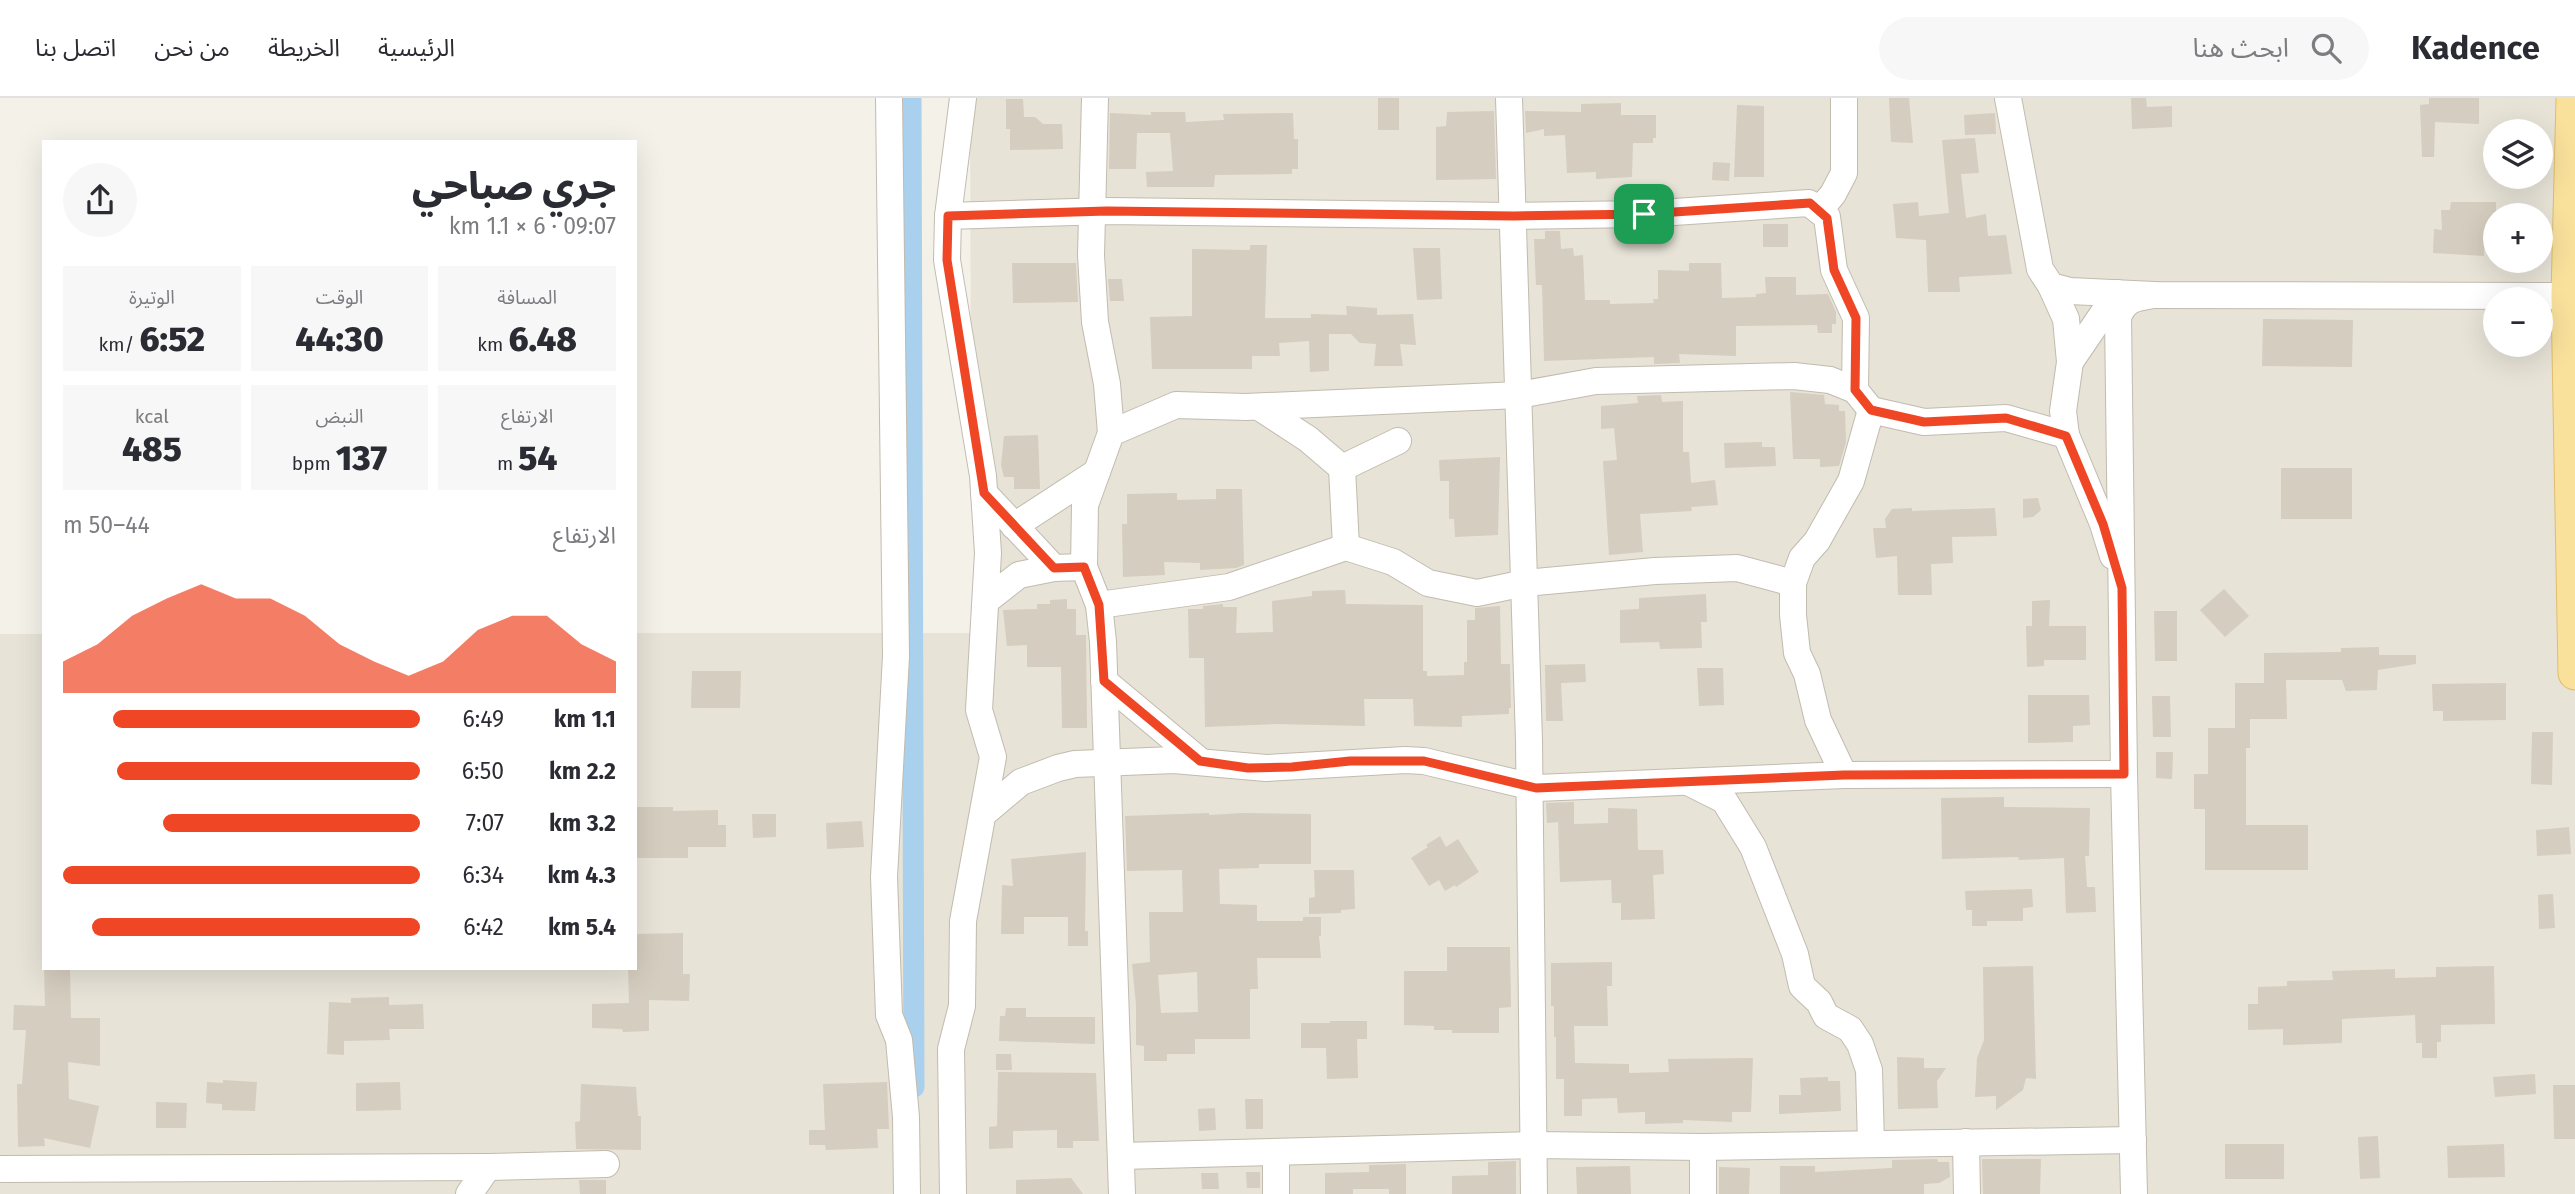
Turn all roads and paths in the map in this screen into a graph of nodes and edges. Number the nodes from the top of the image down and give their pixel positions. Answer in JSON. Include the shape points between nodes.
{"nodes":[{"id":1,"x":889,"y":98,"type":"edge"},
{"id":2,"x":963,"y":98,"type":"edge"},
{"id":3,"x":1095,"y":98,"type":"edge"},
{"id":4,"x":1509,"y":98,"type":"edge"},
{"id":5,"x":1844,"y":98,"type":"edge"},
{"id":6,"x":2008,"y":98,"type":"edge"},
{"id":7,"x":2572,"y":98,"type":"edge"},
{"id":8,"x":1819,"y":211,"type":"junction"},
{"id":9,"x":1093,"y":212,"type":"junction"},
{"id":10,"x":948,"y":216,"type":"junction"},
{"id":11,"x":1514,"y":216,"type":"junction"},
{"id":12,"x":2051,"y":286,"type":"junction"},
{"id":13,"x":2117,"y":293,"type":"junction"},
{"id":14,"x":2154,"y":295,"type":"junction"},
{"id":15,"x":2568,"y":296,"type":"junction"},
{"id":16,"x":2070,"y":362,"type":"junction"},
{"id":17,"x":1107,"y":384,"type":"junction"},
{"id":18,"x":1519,"y":396,"type":"junction"},
{"id":19,"x":1863,"y":400,"type":"junction"},
{"id":20,"x":1259,"y":407,"type":"junction"},
{"id":21,"x":1148,"y":415,"type":"junction"},
{"id":22,"x":1111,"y":432,"type":"junction"},
{"id":23,"x":2066,"y":436,"type":"junction"},
{"id":24,"x":1398,"y":441,"type":"dead end"},
{"id":25,"x":1342,"y":468,"type":"junction"},
{"id":26,"x":1097,"y":472,"type":"junction"},
{"id":27,"x":984,"y":493,"type":"junction"},
{"id":28,"x":1014,"y":526,"type":"junction"},
{"id":29,"x":1346,"y":547,"type":"junction"},
{"id":30,"x":1084,"y":567,"type":"junction"},
{"id":31,"x":1054,"y":568,"type":"junction"},
{"id":32,"x":1525,"y":583,"type":"junction"},
{"id":33,"x":1793,"y":583,"type":"junction"},
{"id":34,"x":2122,"y":588,"type":"junction"},
{"id":35,"x":987,"y":600,"type":"junction"},
{"id":36,"x":1099,"y":605,"type":"junction"},
{"id":37,"x":2575,"y":673,"type":"edge"},
{"id":38,"x":1104,"y":681,"type":"junction"},
{"id":39,"x":1108,"y":761,"type":"junction"},
{"id":40,"x":1200,"y":761,"type":"junction"},
{"id":41,"x":2124,"y":774,"type":"junction"},
{"id":42,"x":1844,"y":775,"type":"junction"},
{"id":43,"x":1689,"y":782,"type":"junction"},
{"id":44,"x":1528,"y":788,"type":"junction"},
{"id":45,"x":983,"y":814,"type":"junction"},
{"id":46,"x":2133,"y":1140,"type":"junction"},
{"id":47,"x":1966,"y":1142,"type":"junction"},
{"id":48,"x":1871,"y":1144,"type":"junction"},
{"id":49,"x":1533,"y":1145,"type":"junction"},
{"id":50,"x":1703,"y":1147,"type":"junction"},
{"id":51,"x":1276,"y":1154,"type":"junction"},
{"id":52,"x":1121,"y":1156,"type":"junction"},
{"id":53,"x":606,"y":1164,"type":"dead end"},
{"id":54,"x":488,"y":1167,"type":"junction"},
{"id":55,"x":0,"y":1169,"type":"edge"},
{"id":56,"x":469,"y":1194,"type":"edge"},
{"id":57,"x":907,"y":1194,"type":"edge"},
{"id":58,"x":953,"y":1194,"type":"edge"},
{"id":59,"x":1122,"y":1194,"type":"edge"},
{"id":60,"x":1276,"y":1194,"type":"edge"},
{"id":61,"x":1534,"y":1194,"type":"edge"},
{"id":62,"x":1703,"y":1194,"type":"edge"},
{"id":63,"x":1967,"y":1194,"type":"edge"},
{"id":64,"x":2134,"y":1194,"type":"edge"}],
"edges":[{"from":1,"to":57,"type":"street","via":[[896,656],[884,877],[889,1015],[899,1040]]},
{"from":2,"to":10,"type":"street"},
{"from":3,"to":9,"type":"street"},
{"from":4,"to":11,"type":"street"},
{"from":5,"to":8,"type":"street","via":[[1844,173]]},
{"from":6,"to":12,"type":"street","via":[[2040,270]]},
{"from":7,"to":15,"type":"main road"},
{"from":8,"to":11,"type":"street","via":[[1810,203],[1644,214]]},
{"from":8,"to":19,"type":"street","via":[[1827,218],[1834,270],[1856,318]]},
{"from":9,"to":10,"type":"street"},
{"from":9,"to":11,"type":"street"},
{"from":9,"to":17,"type":"street","via":[[1095,322]]},
{"from":10,"to":27,"type":"street","via":[[947,260]]},
{"from":11,"to":18,"type":"street"},
{"from":12,"to":13,"type":"street"},
{"from":12,"to":16,"type":"street","via":[[2066,319]]},
{"from":13,"to":14,"type":"street"},
{"from":13,"to":16,"type":"street"},
{"from":14,"to":15,"type":"street"},
{"from":14,"to":34,"type":"street","via":[[2123,305],[2118,317]]},
{"from":15,"to":37,"type":"main road"},
{"from":16,"to":23,"type":"street","via":[[2063,411]]},
{"from":17,"to":21,"type":"street"},
{"from":17,"to":22,"type":"street"},
{"from":18,"to":19,"type":"street","via":[[1596,381],[1794,376],[1830,380]]},
{"from":18,"to":20,"type":"street"},
{"from":18,"to":32,"type":"street"},
{"from":19,"to":23,"type":"street","via":[[1924,422],[2006,418]]},
{"from":19,"to":33,"type":"street","via":[[1851,481],[1802,558]]},
{"from":20,"to":21,"type":"street","via":[[1176,405]]},
{"from":20,"to":25,"type":"street"},
{"from":21,"to":22,"type":"street"},
{"from":22,"to":26,"type":"street"},
{"from":23,"to":34,"type":"street","via":[[2103,524]]},
{"from":24,"to":25,"type":"street"},
{"from":25,"to":29,"type":"street"},
{"from":26,"to":28,"type":"street"},
{"from":26,"to":30,"type":"street","via":[[1085,505]]},
{"from":27,"to":28,"type":"street"},
{"from":27,"to":35,"type":"street"},
{"from":28,"to":31,"type":"street"},
{"from":29,"to":32,"type":"street","via":[[1393,562],[1428,583],[1478,593]]},
{"from":29,"to":36,"type":"street","via":[[1229,587]]},
{"from":30,"to":31,"type":"street"},
{"from":30,"to":36,"type":"street"},
{"from":31,"to":35,"type":"street","via":[[1019,575]]},
{"from":32,"to":33,"type":"street","via":[[1737,568]]},
{"from":32,"to":44,"type":"street"},
{"from":33,"to":42,"type":"street","via":[[1797,653],[1818,720]]},
{"from":34,"to":41,"type":"street"},
{"from":35,"to":45,"type":"street","via":[[979,710],[993,757]]},
{"from":36,"to":38,"type":"street"},
{"from":38,"to":39,"type":"street"},
{"from":38,"to":40,"type":"street"},
{"from":39,"to":40,"type":"street"},
{"from":39,"to":45,"type":"street","via":[[1075,764],[1021,782]]},
{"from":39,"to":52,"type":"street"},
{"from":40,"to":44,"type":"street","via":[[1266,768],[1424,761]]},
{"from":41,"to":42,"type":"street"},
{"from":41,"to":46,"type":"street"},
{"from":42,"to":43,"type":"street"},
{"from":43,"to":44,"type":"street"},
{"from":43,"to":48,"type":"street","via":[[1724,800],[1753,847],[1795,954],[1802,986],[1826,1016],[1850,1029],[1860,1044],[1869,1070]]},
{"from":44,"to":49,"type":"street"},
{"from":45,"to":58,"type":"street","via":[[963,921],[962,1006],[951,1049]]},
{"from":46,"to":47,"type":"street"},
{"from":46,"to":64,"type":"street"},
{"from":47,"to":48,"type":"street"},
{"from":47,"to":63,"type":"street"},
{"from":48,"to":50,"type":"street"},
{"from":49,"to":50,"type":"street"},
{"from":49,"to":51,"type":"street"},
{"from":49,"to":61,"type":"street"},
{"from":50,"to":62,"type":"street"},
{"from":51,"to":52,"type":"street"},
{"from":51,"to":60,"type":"street"},
{"from":52,"to":59,"type":"street"},
{"from":53,"to":54,"type":"street"},
{"from":54,"to":55,"type":"street"},
{"from":54,"to":56,"type":"street"}]}
